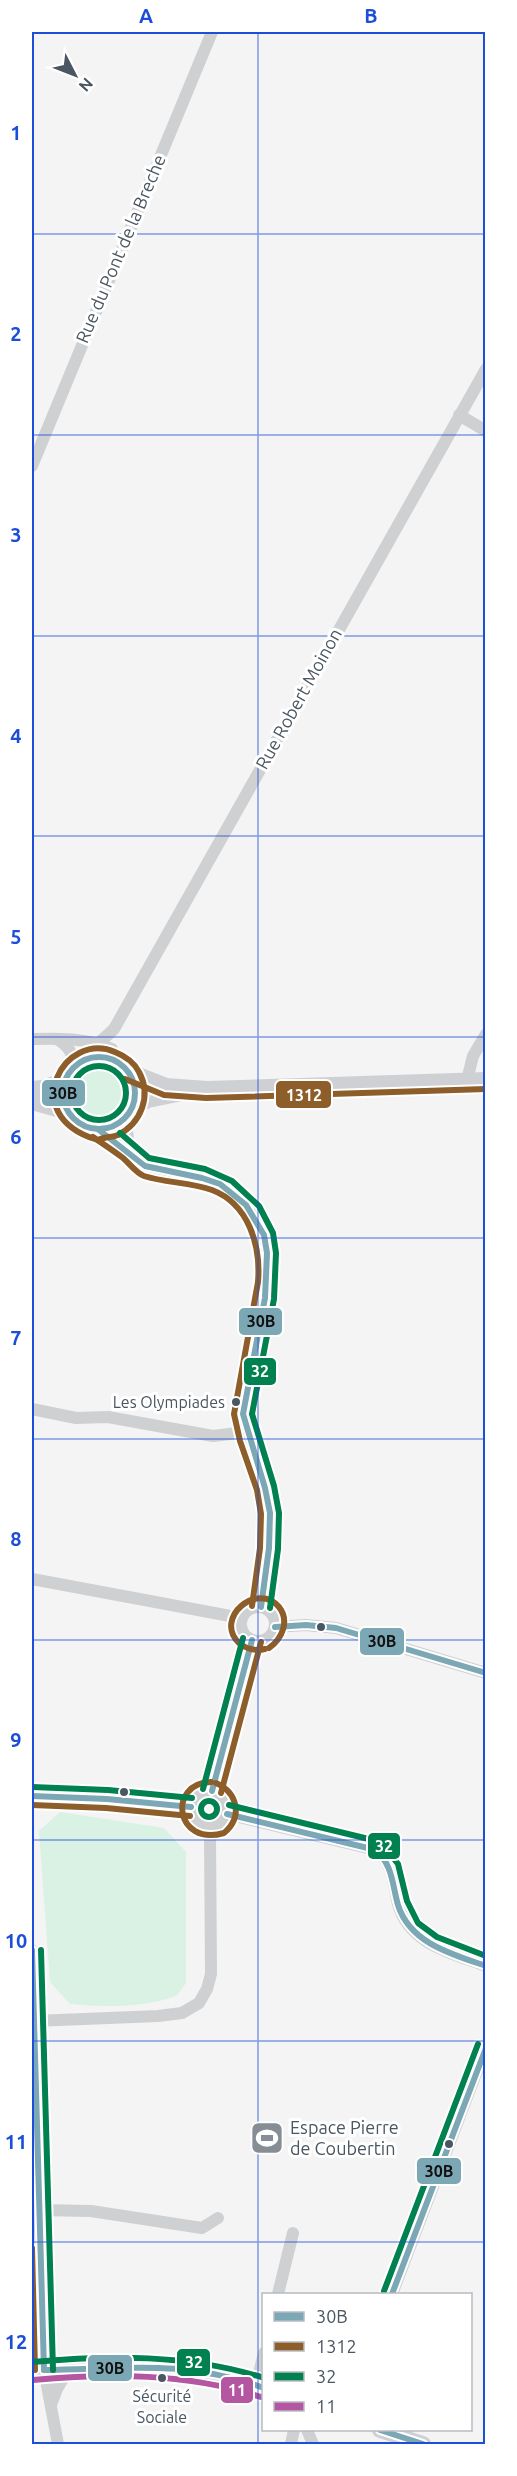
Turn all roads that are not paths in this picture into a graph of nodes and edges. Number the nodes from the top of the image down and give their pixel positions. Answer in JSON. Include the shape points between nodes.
{"nodes":[{"id":1,"x":212,"y":32,"type":"edge"},
{"id":2,"x":486,"y":369,"type":"edge"},
{"id":3,"x":459,"y":415,"type":"junction"},
{"id":4,"x":486,"y":430,"type":"edge"},
{"id":5,"x":32,"y":466,"type":"edge"},
{"id":6,"x":114,"y":1029,"type":"junction"},
{"id":7,"x":486,"y":1034,"type":"edge"},
{"id":8,"x":56,"y":1038,"type":"junction"},
{"id":9,"x":32,"y":1039,"type":"edge"},
{"id":10,"x":99,"y":1043,"type":"junction"},
{"id":11,"x":118,"y":1061,"type":"junction"},
{"id":12,"x":76,"y":1069,"type":"junction"},
{"id":13,"x":466,"y":1080,"type":"junction"},
{"id":14,"x":486,"y":1080,"type":"edge"},
{"id":15,"x":32,"y":1089,"type":"edge"},
{"id":16,"x":207,"y":1089,"type":"junction"},
{"id":17,"x":32,"y":1102,"type":"edge"},
{"id":18,"x":68,"y":1112,"type":"junction"},
{"id":19,"x":130,"y":1113,"type":"junction"},
{"id":20,"x":98,"y":1130,"type":"junction"},
{"id":21,"x":129,"y":1151,"type":"junction"},
{"id":22,"x":32,"y":1409,"type":"edge"},
{"id":23,"x":246,"y":1432,"type":"junction"},
{"id":24,"x":32,"y":1579,"type":"edge"},
{"id":25,"x":261,"y":1607,"type":"junction"},
{"id":26,"x":241,"y":1618,"type":"junction"},
{"id":27,"x":275,"y":1627,"type":"junction"},
{"id":28,"x":252,"y":1641,"type":"junction"},
{"id":29,"x":486,"y":1672,"type":"edge"},
{"id":30,"x":212,"y":1791,"type":"junction"},
{"id":31,"x":32,"y":1796,"type":"edge"},
{"id":32,"x":191,"y":1807,"type":"junction"},
{"id":33,"x":227,"y":1814,"type":"junction"},
{"id":34,"x":208,"y":1827,"type":"junction"},
{"id":35,"x":32,"y":1950,"type":"edge"},
{"id":36,"x":486,"y":1966,"type":"edge"},
{"id":37,"x":34,"y":2021,"type":"junction"},
{"id":38,"x":486,"y":2048,"type":"edge"},
{"id":39,"x":38,"y":2210,"type":"junction"},
{"id":40,"x":218,"y":2218,"type":"dead end"},
{"id":41,"x":293,"y":2234,"type":"dead end"},
{"id":42,"x":278,"y":2293,"type":"edge"},
{"id":43,"x":393,"y":2293,"type":"edge"},
{"id":44,"x":38,"y":2370,"type":"edge"},
{"id":45,"x":68,"y":2370,"type":"junction"},
{"id":46,"x":262,"y":2370,"type":"edge"},
{"id":47,"x":260,"y":2386,"type":"edge"},
{"id":48,"x":51,"y":2405,"type":"junction"},
{"id":49,"x":383,"y":2431,"type":"edge"},
{"id":50,"x":299,"y":2434,"type":"edge"},
{"id":51,"x":58,"y":2445,"type":"edge"},
{"id":52,"x":313,"y":2445,"type":"edge"},
{"id":53,"x":423,"y":2445,"type":"edge"}],
"edges":[{"from":1,"to":5,"type":"street","name":"Rue du Pont de la Breche"},
{"from":2,"to":3,"type":"street","name":"Rue Robert Moinon"},
{"from":3,"to":4,"type":"street"},
{"from":3,"to":6,"type":"street","name":"Rue Robert Moinon"},
{"from":6,"to":10,"type":"street","name":"Rue Robert Moinon"},
{"from":6,"to":11,"type":"street","name":"Rue Robert Moinon"},
{"from":7,"to":13,"type":"street","via":[[473,1056]]},
{"from":8,"to":9,"type":"street"},
{"from":8,"to":10,"type":"street"},
{"from":8,"to":12,"type":"street","via":[[72,1053]]},
{"from":10,"to":11,"type":"street"},
{"from":10,"to":12,"type":"street","name":"Rue Robert Moinon"},
{"from":11,"to":12,"type":"main road","via":[[98,1058]]},
{"from":11,"to":16,"type":"main road","via":[[166,1086]]},
{"from":11,"to":19,"type":"main road","via":[[135,1086]]},
{"from":12,"to":15,"type":"main road","via":[[42,1088]]},
{"from":12,"to":18,"type":"main road","via":[[63,1096]]},
{"from":13,"to":14,"type":"main road"},
{"from":13,"to":16,"type":"main road"},
{"from":16,"to":19,"type":"main road","via":[[156,1097]]},
{"from":17,"to":18,"type":"main road"},
{"from":18,"to":20,"type":"main road","via":[[81,1125]]},
{"from":19,"to":20,"type":"main road","via":[[111,1128]]},
{"from":19,"to":21,"type":"street"},
{"from":20,"to":21,"type":"street"},
{"from":21,"to":23,"type":"street","via":[[146,1167],[216,1182],[238,1196],[264,1234],[269,1260],[267,1283],[243,1414]]},
{"from":22,"to":23,"type":"street","via":[[76,1418],[108,1417],[213,1436]]},
{"from":23,"to":25,"type":"street","via":[[270,1514]]},
{"from":24,"to":26,"type":"street"},
{"from":25,"to":26,"type":"street"},
{"from":25,"to":27,"type":"street","via":[[272,1613]]},
{"from":26,"to":28,"type":"street","via":[[243,1634]]},
{"from":27,"to":28,"type":"street","via":[[264,1640]]},
{"from":27,"to":29,"type":"street","via":[[336,1628]]},
{"from":28,"to":30,"type":"street"},
{"from":30,"to":32,"type":"street","via":[[201,1793]]},
{"from":30,"to":33,"type":"street","via":[[226,1802]]},
{"from":31,"to":32,"type":"street"},
{"from":32,"to":34,"type":"street","via":[[197,1823]]},
{"from":33,"to":34,"type":"street","via":[[220,1824]]},
{"from":33,"to":36,"type":"street","via":[[376,1850],[390,1865],[399,1905],[415,1933],[430,1946]]},
{"from":34,"to":37,"type":"street","via":[[211,1974],[199,2003],[182,2013],[158,2016]]},
{"from":35,"to":37,"type":"street"},
{"from":37,"to":39,"type":"street"},
{"from":38,"to":43,"type":"street"},
{"from":39,"to":40,"type":"street","via":[[91,2211],[202,2228]]},
{"from":39,"to":44,"type":"street"},
{"from":41,"to":42,"type":"street"},
{"from":44,"to":45,"type":"main road"},
{"from":44,"to":48,"type":"street"},
{"from":45,"to":47,"type":"main road","via":[[182,2368],[218,2373]]},
{"from":45,"to":48,"type":"street"},
{"from":46,"to":47,"type":"street"},
{"from":48,"to":51,"type":"street"},
{"from":49,"to":53,"type":"main road"},
{"from":50,"to":52,"type":"street"}]}
